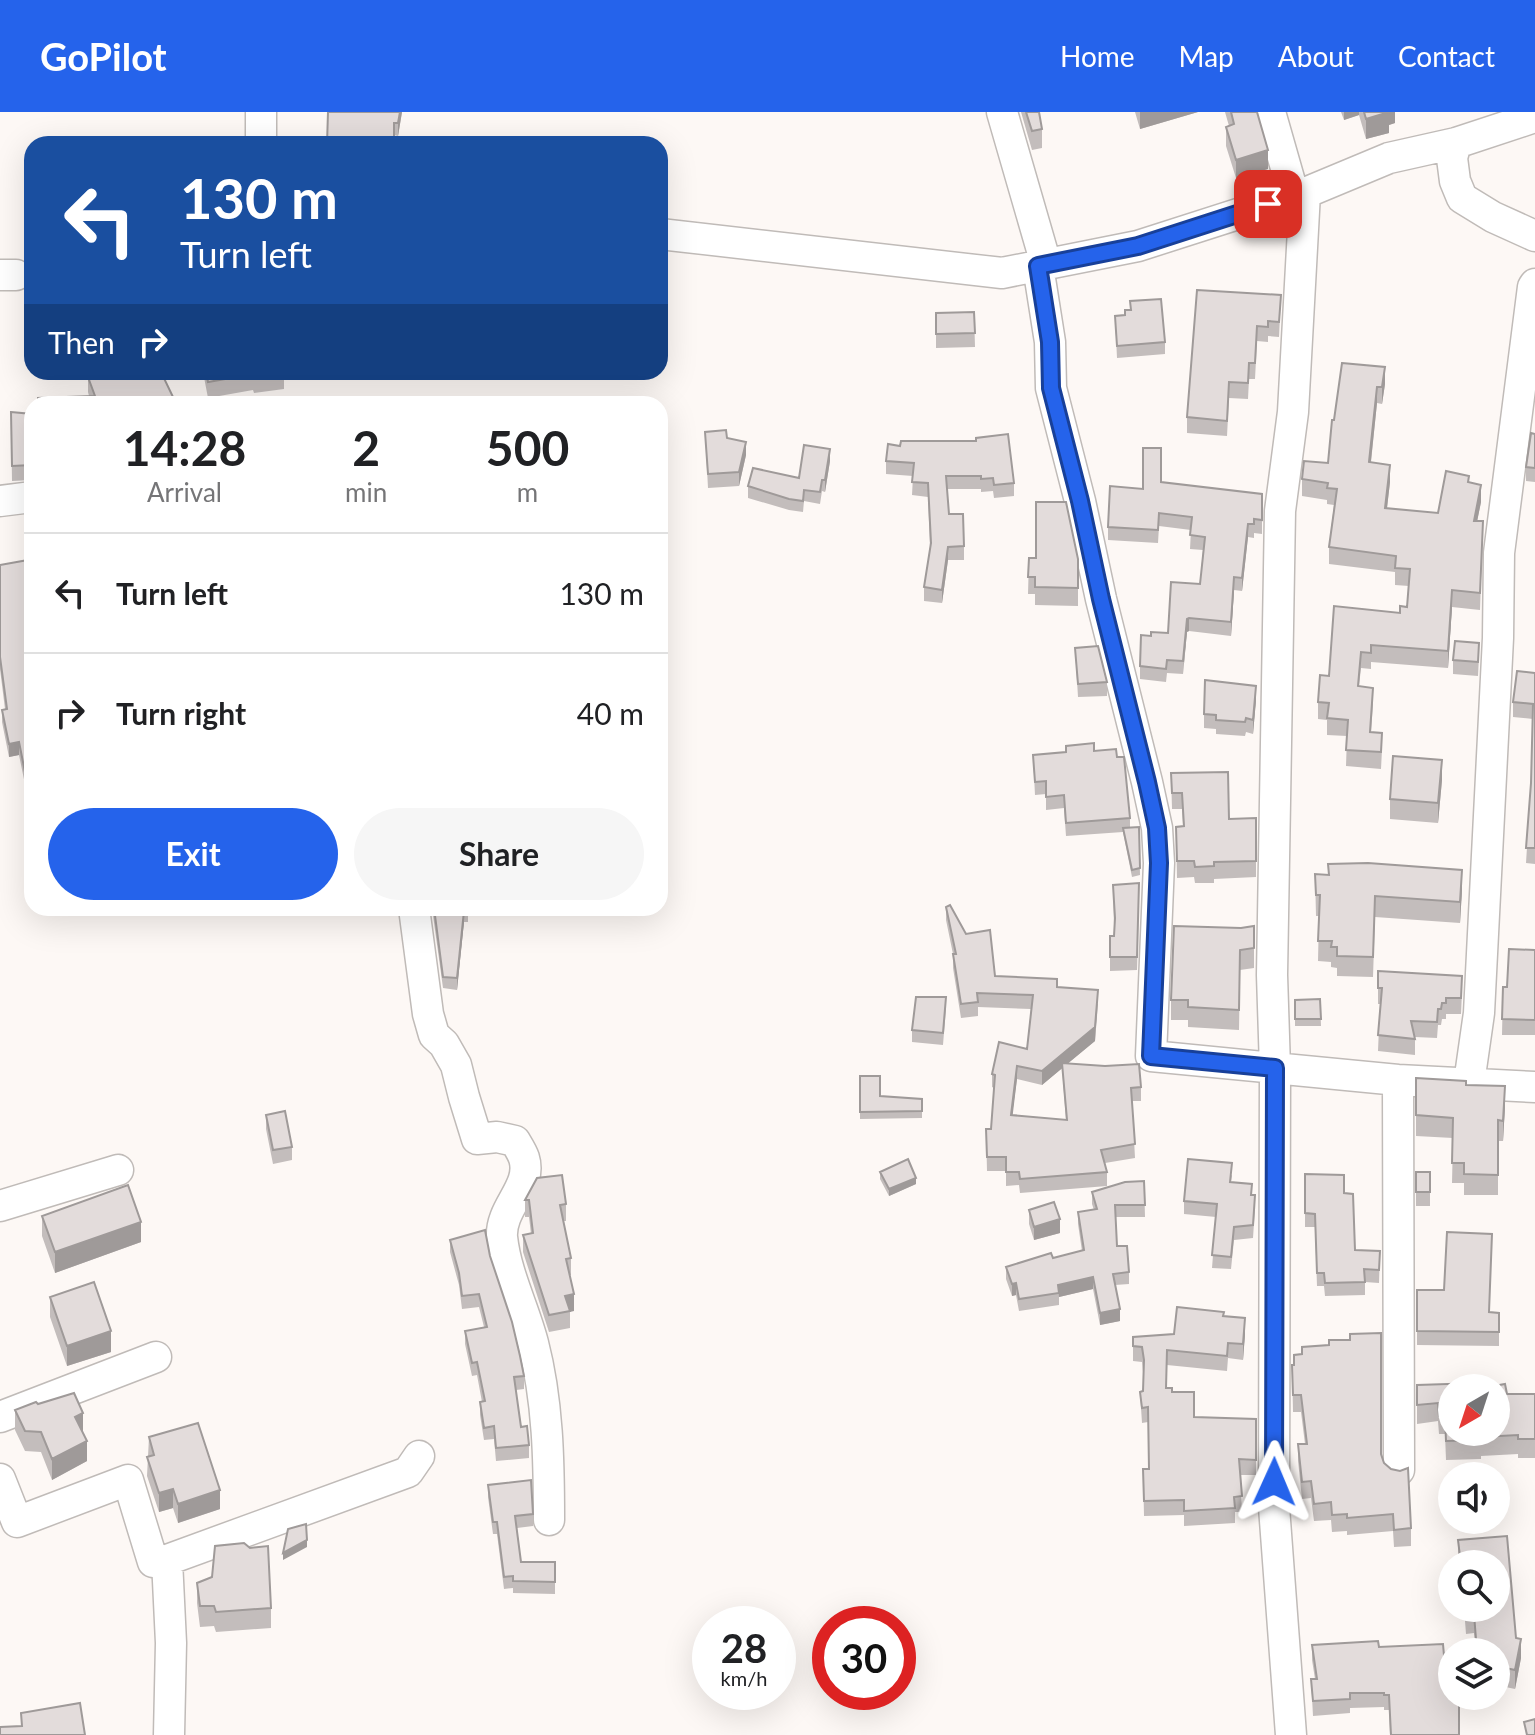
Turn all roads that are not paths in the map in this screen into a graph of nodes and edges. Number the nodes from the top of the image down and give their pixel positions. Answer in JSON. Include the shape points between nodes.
{"nodes":[{"id":1,"x":261,"y":112,"type":"edge"},
{"id":2,"x":1002,"y":112,"type":"edge"},
{"id":3,"x":1270,"y":112,"type":"edge"},
{"id":4,"x":1535,"y":117,"type":"edge"},
{"id":5,"x":261,"y":136,"type":"edge"},
{"id":6,"x":1456,"y":143,"type":"junction"},
{"id":7,"x":668,"y":235,"type":"edge"},
{"id":8,"x":1535,"y":236,"type":"edge"},
{"id":9,"x":1042,"y":265,"type":"junction"},
{"id":10,"x":1535,"y":284,"type":"edge"},
{"id":11,"x":24,"y":498,"type":"edge"},
{"id":12,"x":0,"y":501,"type":"edge"},
{"id":13,"x":415,"y":916,"type":"edge"},
{"id":14,"x":1275,"y":1068,"type":"junction"},
{"id":15,"x":1398,"y":1080,"type":"junction"},
{"id":16,"x":1469,"y":1083,"type":"junction"},
{"id":17,"x":1535,"y":1087,"type":"edge"},
{"id":18,"x":118,"y":1170,"type":"dead end"},
{"id":19,"x":0,"y":1206,"type":"edge"},
{"id":20,"x":156,"y":1357,"type":"dead end"},
{"id":21,"x":0,"y":1417,"type":"edge"},
{"id":22,"x":419,"y":1456,"type":"dead end"},
{"id":23,"x":1399,"y":1470,"type":"edge"},
{"id":24,"x":0,"y":1479,"type":"edge"},
{"id":25,"x":549,"y":1520,"type":"dead end"},
{"id":26,"x":153,"y":1562,"type":"dead end"},
{"id":27,"x":169,"y":1735,"type":"edge"},
{"id":28,"x":1291,"y":1735,"type":"edge"}],
"edges":[{"from":1,"to":5,"type":"street"},
{"from":2,"to":9,"type":"street"},
{"from":3,"to":9,"type":"street","via":[[1294,196],[1138,246]]},
{"from":4,"to":6,"type":"street"},
{"from":6,"to":8,"type":"street","via":[[1452,158],[1462,198]]},
{"from":6,"to":14,"type":"street","via":[[1389,158],[1305,193],[1293,412],[1280,511]]},
{"from":7,"to":9,"type":"street","via":[[1002,273]]},
{"from":9,"to":14,"type":"street","via":[[1051,388],[1157,828],[1151,1056]]},
{"from":10,"to":16,"type":"street","via":[[1499,553],[1479,1013]]},
{"from":11,"to":12,"type":"street"},
{"from":13,"to":25,"type":"street","via":[[428,1014],[434,1035],[456,1065],[477,1139],[515,1141],[525,1159],[525,1182],[502,1222],[502,1238],[534,1345],[543,1397]]},
{"from":14,"to":15,"type":"street"},
{"from":14,"to":28,"type":"street","via":[[1274,1507]]},
{"from":15,"to":16,"type":"street"},
{"from":15,"to":23,"type":"street"},
{"from":16,"to":17,"type":"street"},
{"from":18,"to":19,"type":"street"},
{"from":20,"to":21,"type":"street"},
{"from":22,"to":27,"type":"street","via":[[408,1472],[167,1560]]},
{"from":24,"to":26,"type":"street","via":[[17,1522],[128,1480]]}]}
